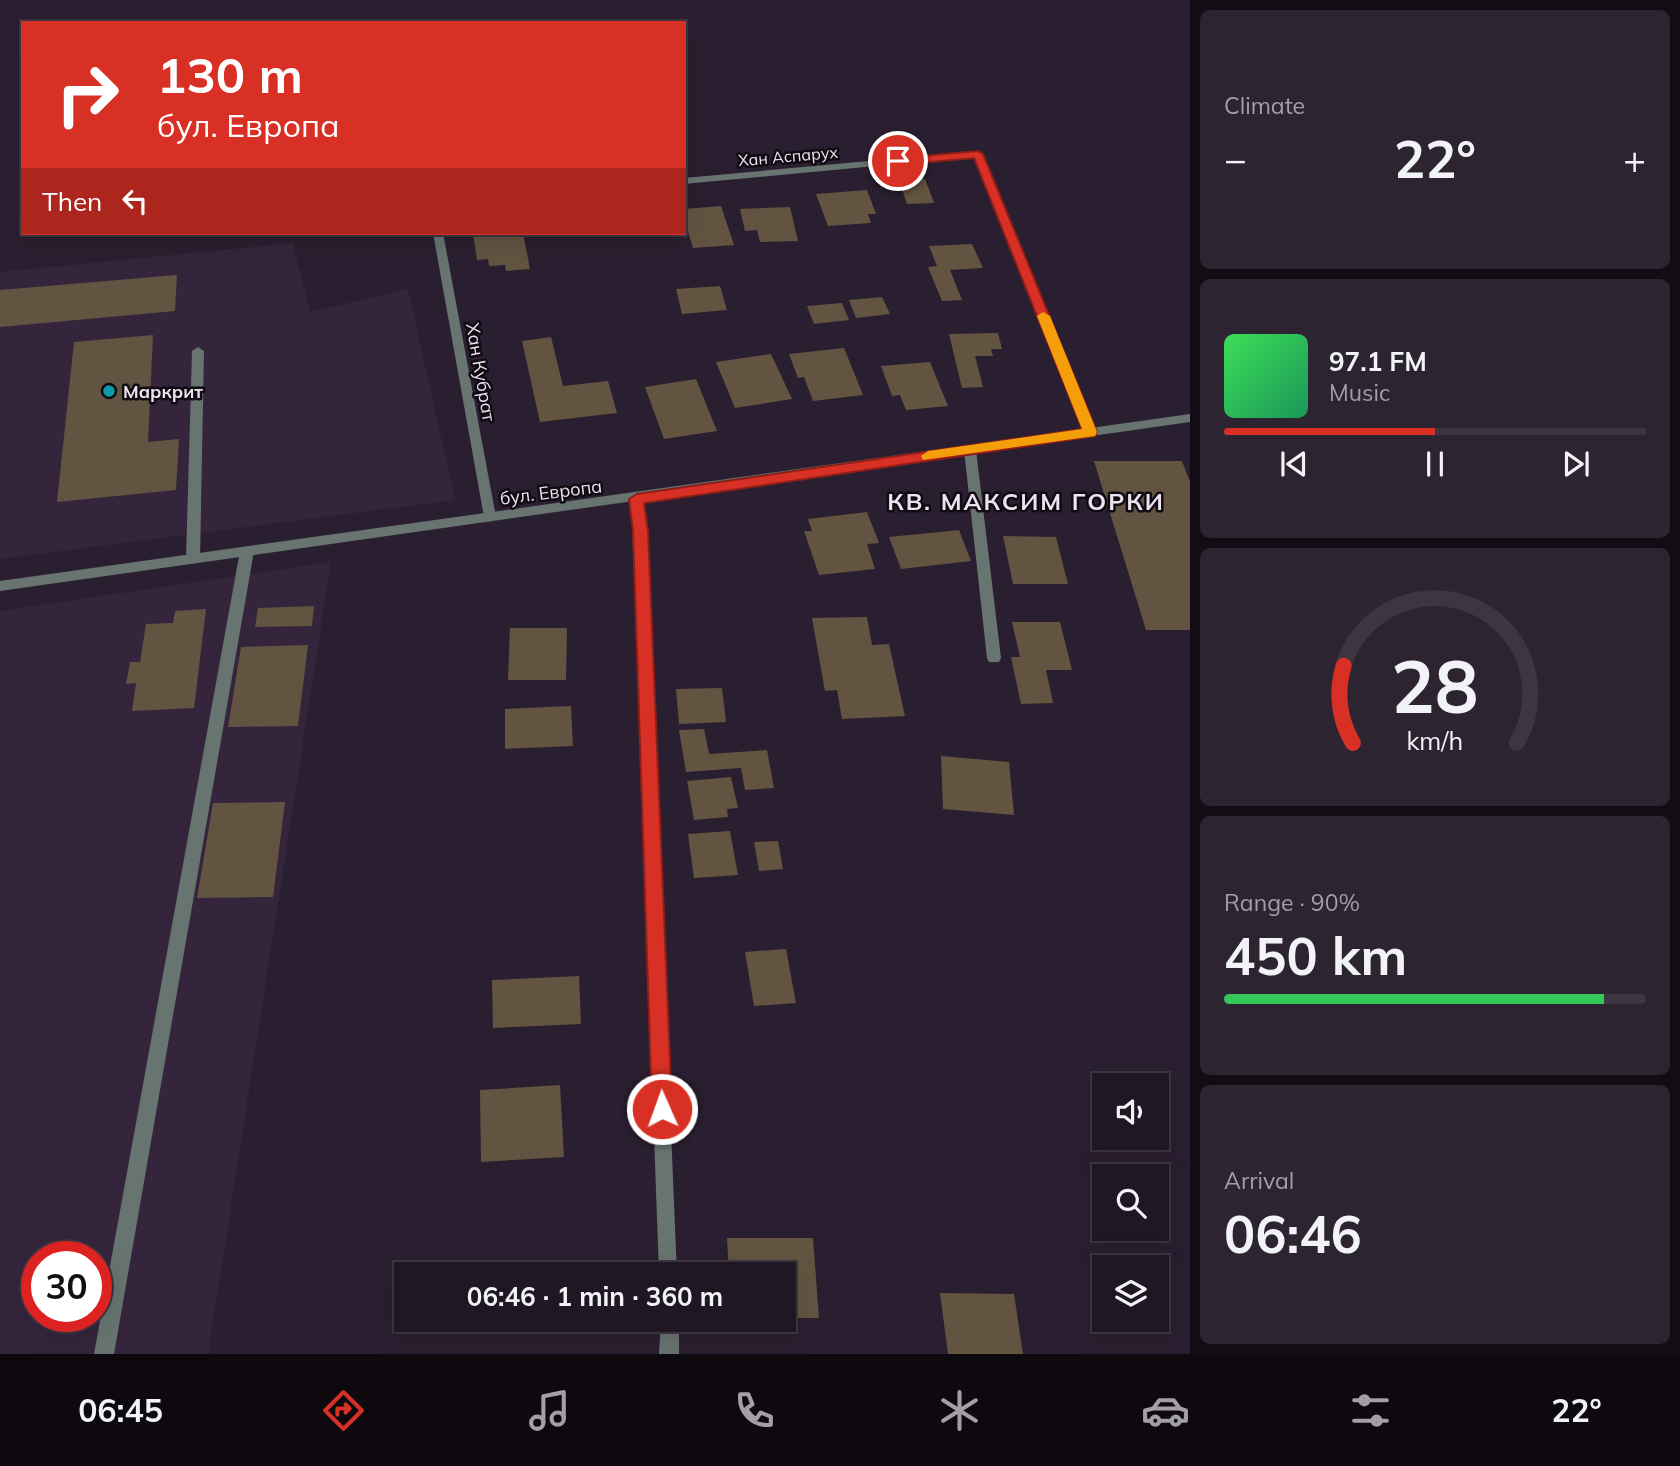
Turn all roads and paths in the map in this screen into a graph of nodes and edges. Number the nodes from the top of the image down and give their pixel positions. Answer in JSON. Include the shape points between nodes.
{"nodes":[{"id":1,"x":686,"y":181,"type":"edge"},
{"id":2,"x":438,"y":235,"type":"edge"},
{"id":3,"x":198,"y":351,"type":"dead end"},
{"id":4,"x":1189,"y":420,"type":"edge"},
{"id":5,"x":1090,"y":432,"type":"junction"},
{"id":6,"x":970,"y":450,"type":"junction"},
{"id":7,"x":637,"y":499,"type":"junction"},
{"id":8,"x":490,"y":517,"type":"junction"},
{"id":9,"x":247,"y":551,"type":"junction"},
{"id":10,"x":192,"y":559,"type":"junction"},
{"id":11,"x":0,"y":586,"type":"edge"},
{"id":12,"x":994,"y":658,"type":"dead end"},
{"id":13,"x":668,"y":1262,"type":"edge"},
{"id":14,"x":670,"y":1332,"type":"edge"},
{"id":15,"x":104,"y":1354,"type":"edge"},
{"id":16,"x":669,"y":1354,"type":"edge"}],
"edges":[{"from":1,"to":5,"type":"street","name":"Хан Аспарух","via":[[978,154]]},
{"from":2,"to":8,"type":"street","name":"Хан Кубрат"},
{"from":3,"to":10,"type":"street"},
{"from":4,"to":5,"type":"street","name":"бул. Европа"},
{"from":5,"to":6,"type":"street","name":"бул. Европа"},
{"from":6,"to":7,"type":"street","name":"бул. Европа"},
{"from":6,"to":12,"type":"street"},
{"from":7,"to":8,"type":"street","name":"бул. Европа"},
{"from":7,"to":13,"type":"street"},
{"from":8,"to":9,"type":"street","name":"бул. Европа"},
{"from":9,"to":10,"type":"street","name":"бул. Европа"},
{"from":9,"to":15,"type":"street"},
{"from":10,"to":11,"type":"street","name":"бул. Европа"},
{"from":14,"to":16,"type":"street"}]}
